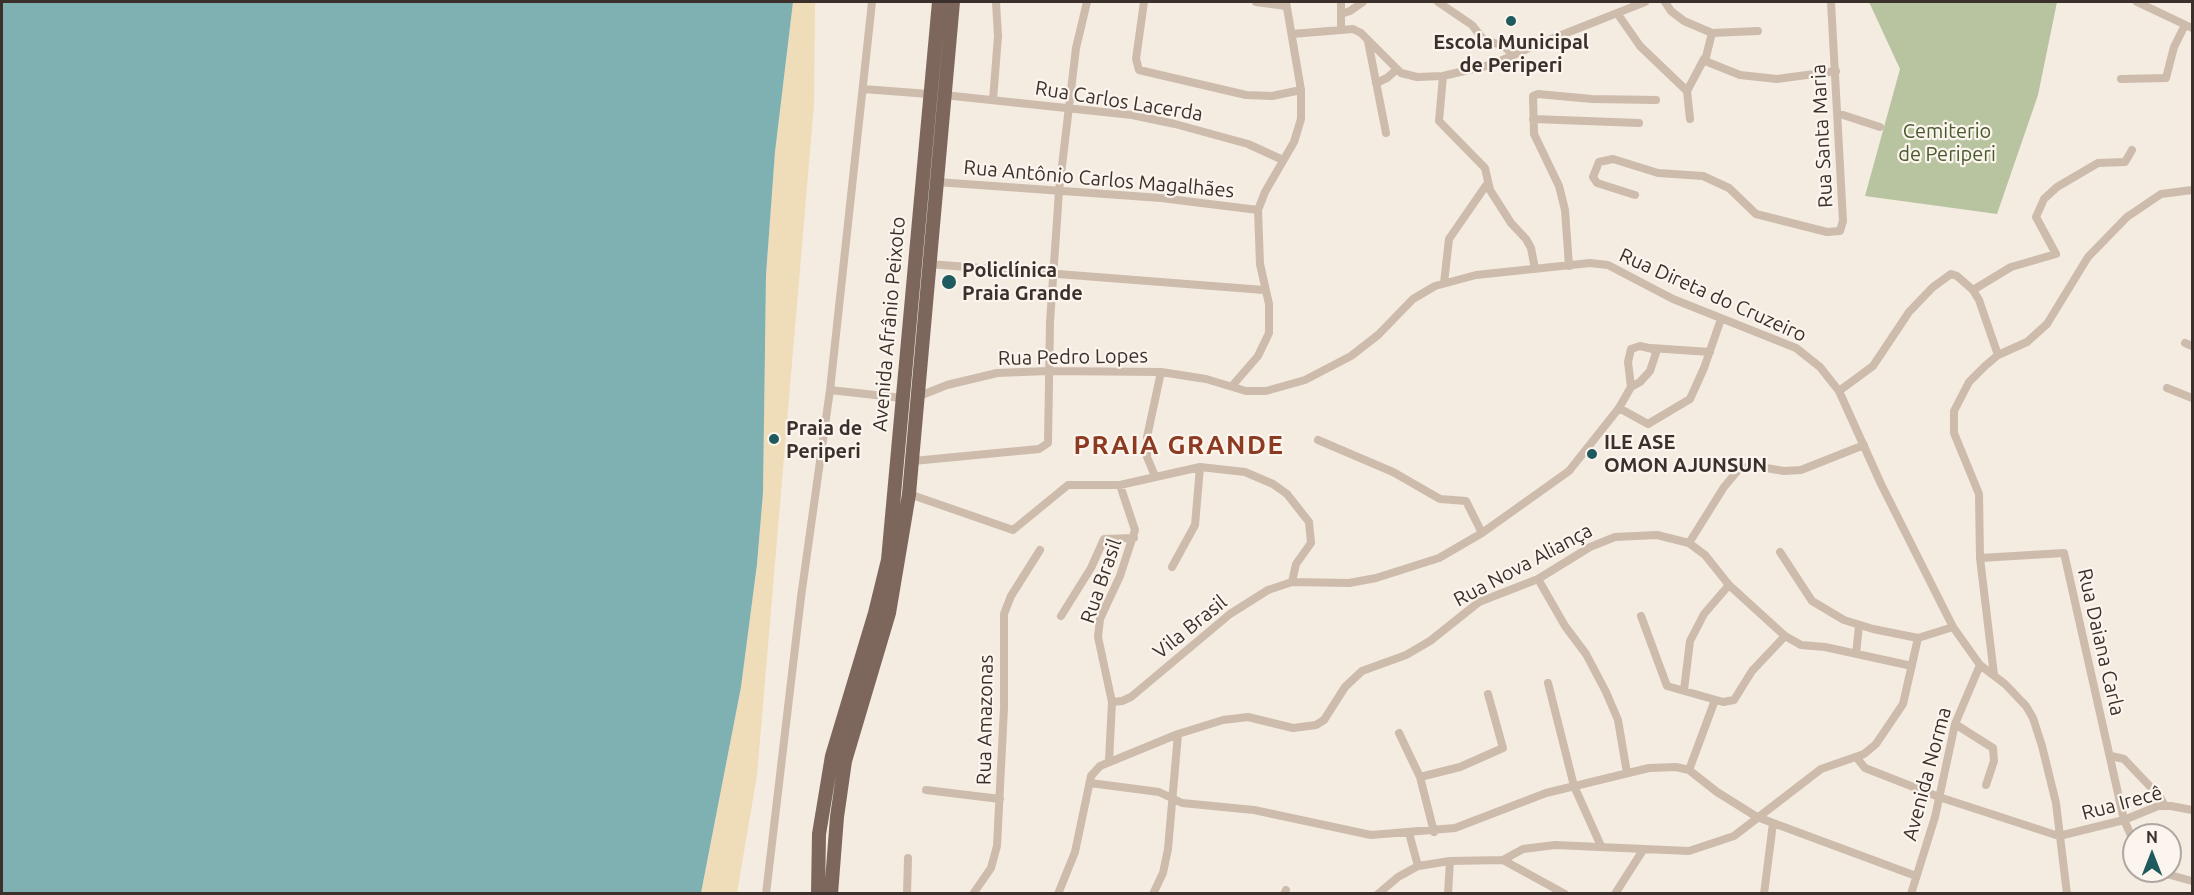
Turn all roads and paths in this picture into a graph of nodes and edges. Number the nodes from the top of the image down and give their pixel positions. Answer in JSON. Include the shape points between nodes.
{"nodes":[{"id":1,"x":872,"y":2,"type":"edge"},
{"id":2,"x":939,"y":2,"type":"edge"},
{"id":3,"x":954,"y":2,"type":"edge"},
{"id":4,"x":996,"y":2,"type":"edge"},
{"id":5,"x":1087,"y":2,"type":"edge"},
{"id":6,"x":1144,"y":2,"type":"edge"},
{"id":7,"x":1256,"y":2,"type":"edge"},
{"id":8,"x":1341,"y":2,"type":"edge"},
{"id":9,"x":1363,"y":2,"type":"edge"},
{"id":10,"x":1645,"y":2,"type":"edge"},
{"id":11,"x":1665,"y":2,"type":"edge"},
{"id":12,"x":1831,"y":2,"type":"edge"},
{"id":13,"x":2138,"y":2,"type":"edge"},
{"id":14,"x":1444,"y":3,"type":"edge"},
{"id":15,"x":1286,"y":4,"type":"edge"},
{"id":16,"x":1617,"y":13,"type":"junction"},
{"id":17,"x":1341,"y":14,"type":"junction"},
{"id":18,"x":2189,"y":26,"type":"edge"},
{"id":19,"x":1341,"y":28,"type":"junction"},
{"id":20,"x":1758,"y":31,"type":"dead end"},
{"id":21,"x":1712,"y":33,"type":"junction"},
{"id":22,"x":1292,"y":34,"type":"junction"},
{"id":23,"x":1368,"y":40,"type":"junction"},
{"id":24,"x":1514,"y":56,"type":"junction"},
{"id":25,"x":1704,"y":59,"type":"junction"},
{"id":26,"x":1396,"y":70,"type":"junction"},
{"id":27,"x":1836,"y":71,"type":"junction"},
{"id":28,"x":1443,"y":76,"type":"junction"},
{"id":29,"x":2121,"y":79,"type":"dead end"},
{"id":30,"x":1376,"y":83,"type":"junction"},
{"id":31,"x":863,"y":89,"type":"junction"},
{"id":32,"x":1301,"y":90,"type":"junction"},
{"id":33,"x":1687,"y":92,"type":"junction"},
{"id":34,"x":929,"y":94,"type":"junction"},
{"id":35,"x":944,"y":95,"type":"junction"},
{"id":36,"x":993,"y":100,"type":"junction"},
{"id":37,"x":1656,"y":100,"type":"dead end"},
{"id":38,"x":1068,"y":108,"type":"junction"},
{"id":39,"x":1837,"y":113,"type":"junction"},
{"id":40,"x":1533,"y":119,"type":"junction"},
{"id":41,"x":1690,"y":119,"type":"dead end"},
{"id":42,"x":1639,"y":123,"type":"dead end"},
{"id":43,"x":1880,"y":127,"type":"dead end"},
{"id":44,"x":1386,"y":134,"type":"dead end"},
{"id":45,"x":2132,"y":150,"type":"dead end"},
{"id":46,"x":1283,"y":159,"type":"junction"},
{"id":47,"x":937,"y":182,"type":"junction"},
{"id":48,"x":1487,"y":184,"type":"junction"},
{"id":49,"x":2193,"y":190,"type":"edge"},
{"id":50,"x":1059,"y":191,"type":"junction"},
{"id":51,"x":1635,"y":195,"type":"dead end"},
{"id":52,"x":1258,"y":210,"type":"junction"},
{"id":53,"x":929,"y":264,"type":"junction"},
{"id":54,"x":1569,"y":266,"type":"junction"},
{"id":55,"x":1535,"y":269,"type":"junction"},
{"id":56,"x":1053,"y":275,"type":"junction"},
{"id":57,"x":1444,"y":283,"type":"junction"},
{"id":58,"x":1264,"y":290,"type":"junction"},
{"id":59,"x":1973,"y":290,"type":"junction"},
{"id":60,"x":1721,"y":319,"type":"junction"},
{"id":61,"x":1650,"y":348,"type":"junction"},
{"id":62,"x":1710,"y":352,"type":"junction"},
{"id":63,"x":1998,"y":355,"type":"junction"},
{"id":64,"x":1048,"y":371,"type":"junction"},
{"id":65,"x":1161,"y":372,"type":"junction"},
{"id":66,"x":1232,"y":386,"type":"junction"},
{"id":67,"x":1631,"y":387,"type":"junction"},
{"id":68,"x":2166,"y":388,"type":"dead end"},
{"id":69,"x":830,"y":390,"type":"junction"},
{"id":70,"x":1839,"y":391,"type":"junction"},
{"id":71,"x":917,"y":397,"type":"junction"},
{"id":72,"x":902,"y":398,"type":"junction"},
{"id":73,"x":2193,"y":398,"type":"edge"},
{"id":74,"x":1619,"y":408,"type":"junction"},
{"id":75,"x":1318,"y":440,"type":"dead end"},
{"id":76,"x":1864,"y":445,"type":"junction"},
{"id":77,"x":913,"y":461,"type":"junction"},
{"id":78,"x":1200,"y":467,"type":"junction"},
{"id":79,"x":1155,"y":476,"type":"junction"},
{"id":80,"x":1120,"y":484,"type":"junction"},
{"id":81,"x":909,"y":494,"type":"junction"},
{"id":82,"x":1482,"y":534,"type":"junction"},
{"id":83,"x":1134,"y":538,"type":"junction"},
{"id":84,"x":1689,"y":543,"type":"junction"},
{"id":85,"x":1040,"y":550,"type":"dead end"},
{"id":86,"x":1780,"y":552,"type":"dead end"},
{"id":87,"x":1980,"y":558,"type":"junction"},
{"id":88,"x":1172,"y":567,"type":"dead end"},
{"id":89,"x":1538,"y":579,"type":"junction"},
{"id":90,"x":1292,"y":582,"type":"junction"},
{"id":91,"x":1728,"y":585,"type":"junction"},
{"id":92,"x":1061,"y":616,"type":"dead end"},
{"id":93,"x":1641,"y":616,"type":"dead end"},
{"id":94,"x":1859,"y":626,"type":"junction"},
{"id":95,"x":1953,"y":627,"type":"junction"},
{"id":96,"x":1785,"y":636,"type":"junction"},
{"id":97,"x":1918,"y":638,"type":"junction"},
{"id":98,"x":1856,"y":654,"type":"junction"},
{"id":99,"x":1980,"y":665,"type":"junction"},
{"id":100,"x":1912,"y":666,"type":"junction"},
{"id":101,"x":1994,"y":675,"type":"junction"},
{"id":102,"x":1548,"y":683,"type":"dead end"},
{"id":103,"x":1684,"y":690,"type":"junction"},
{"id":104,"x":1488,"y":694,"type":"dead end"},
{"id":105,"x":1715,"y":700,"type":"junction"},
{"id":106,"x":1112,"y":702,"type":"junction"},
{"id":107,"x":1955,"y":723,"type":"junction"},
{"id":108,"x":1399,"y":733,"type":"dead end"},
{"id":109,"x":1178,"y":734,"type":"junction"},
{"id":110,"x":2111,"y":756,"type":"junction"},
{"id":111,"x":1856,"y":757,"type":"junction"},
{"id":112,"x":1109,"y":761,"type":"junction"},
{"id":113,"x":1689,"y":770,"type":"junction"},
{"id":114,"x":1627,"y":773,"type":"junction"},
{"id":115,"x":1420,"y":777,"type":"junction"},
{"id":116,"x":1090,"y":783,"type":"junction"},
{"id":117,"x":1986,"y":785,"type":"dead end"},
{"id":118,"x":1574,"y":786,"type":"junction"},
{"id":119,"x":926,"y":790,"type":"dead end"},
{"id":120,"x":1939,"y":797,"type":"junction"},
{"id":121,"x":1173,"y":798,"type":"junction"},
{"id":122,"x":1000,"y":799,"type":"junction"},
{"id":123,"x":2165,"y":806,"type":"junction"},
{"id":124,"x":2193,"y":810,"type":"edge"},
{"id":125,"x":1757,"y":817,"type":"junction"},
{"id":126,"x":2124,"y":820,"type":"junction"},
{"id":127,"x":1773,"y":823,"type":"junction"},
{"id":128,"x":2125,"y":823,"type":"edge"},
{"id":129,"x":1434,"y":831,"type":"junction"},
{"id":130,"x":1409,"y":833,"type":"junction"},
{"id":131,"x":2059,"y":836,"type":"junction"},
{"id":132,"x":1600,"y":846,"type":"junction"},
{"id":133,"x":1643,"y":850,"type":"junction"},
{"id":134,"x":908,"y":858,"type":"dead end"},
{"id":135,"x":1503,"y":860,"type":"junction"},
{"id":136,"x":1450,"y":861,"type":"junction"},
{"id":137,"x":1418,"y":866,"type":"junction"},
{"id":138,"x":1916,"y":876,"type":"junction"},
{"id":139,"x":829,"y":893,"type":"edge"},
{"id":140,"x":766,"y":894,"type":"edge"},
{"id":141,"x":907,"y":894,"type":"edge"},
{"id":142,"x":972,"y":894,"type":"edge"},
{"id":143,"x":1058,"y":894,"type":"edge"},
{"id":144,"x":1153,"y":894,"type":"edge"},
{"id":145,"x":1378,"y":894,"type":"edge"},
{"id":146,"x":1448,"y":894,"type":"edge"},
{"id":147,"x":1565,"y":894,"type":"edge"},
{"id":148,"x":1615,"y":894,"type":"edge"},
{"id":149,"x":1764,"y":894,"type":"edge"},
{"id":150,"x":1911,"y":894,"type":"edge"},
{"id":151,"x":2067,"y":894,"type":"edge"}],
"edges":[{"from":1,"to":31,"type":"street"},
{"from":2,"to":34,"type":"main road","name":"Avenida Afrânio Peixoto"},
{"from":3,"to":35,"type":"main road","name":"Avenida Afrânio Peixoto"},
{"from":4,"to":36,"type":"street","via":[[998,36]]},
{"from":5,"to":38,"type":"street"},
{"from":6,"to":32,"type":"street","via":[[1136,59],[1139,70],[1246,95],[1272,96]]},
{"from":7,"to":15,"type":"street"},
{"from":8,"to":17,"type":"street"},
{"from":9,"to":17,"type":"street"},
{"from":10,"to":16,"type":"street"},
{"from":11,"to":21,"type":"street","via":[[1677,16]]},
{"from":12,"to":27,"type":"street","name":"Rua Santa Maria"},
{"from":13,"to":18,"type":"street"},
{"from":14,"to":24,"type":"street","via":[[1483,39],[1503,46]]},
{"from":15,"to":22,"type":"street"},
{"from":16,"to":24,"type":"street"},
{"from":16,"to":33,"type":"street","via":[[1640,46]]},
{"from":17,"to":19,"type":"street"},
{"from":18,"to":29,"type":"street","via":[[2174,47],[2166,78]]},
{"from":19,"to":22,"type":"street"},
{"from":19,"to":23,"type":"street","via":[[1357,30]]},
{"from":20,"to":21,"type":"street"},
{"from":21,"to":25,"type":"street"},
{"from":22,"to":32,"type":"street"},
{"from":23,"to":26,"type":"street"},
{"from":23,"to":30,"type":"street"},
{"from":24,"to":28,"type":"street"},
{"from":25,"to":27,"type":"street","via":[[1724,70],[1757,78]]},
{"from":25,"to":33,"type":"street"},
{"from":26,"to":28,"type":"street","via":[[1417,77]]},
{"from":26,"to":30,"type":"street"},
{"from":27,"to":39,"type":"street","name":"Rua Santa Maria"},
{"from":28,"to":48,"type":"street","via":[[1438,121],[1485,168]]},
{"from":30,"to":44,"type":"street"},
{"from":31,"to":34,"type":"street"},
{"from":31,"to":69,"type":"street"},
{"from":32,"to":46,"type":"street","via":[[1299,131]]},
{"from":33,"to":41,"type":"street"},
{"from":34,"to":72,"type":"main road","name":"Avenida Afrânio Peixoto"},
{"from":35,"to":36,"type":"street","name":"Rua Carlos Lacerda"},
{"from":35,"to":47,"type":"main road","name":"Avenida Afrânio Peixoto"},
{"from":36,"to":38,"type":"street","name":"Rua Carlos Lacerda"},
{"from":37,"to":40,"type":"street","via":[[1536,94]]},
{"from":38,"to":46,"type":"street","name":"Rua Carlos Lacerda","via":[[1215,133]]},
{"from":38,"to":50,"type":"street"},
{"from":39,"to":43,"type":"street"},
{"from":39,"to":51,"type":"street","name":"Rua Santa Maria","via":[[1843,220],[1840,231],[1827,232],[1756,214],[1729,188],[1703,176],[1658,173],[1613,159],[1599,162],[1593,177],[1597,183]]},
{"from":40,"to":42,"type":"street"},
{"from":40,"to":54,"type":"street","via":[[1534,134],[1559,186],[1565,210]]},
{"from":45,"to":59,"type":"street","via":[[2125,162],[2098,163],[2043,199],[2036,217],[2056,254],[2012,267]]},
{"from":46,"to":52,"type":"street"},
{"from":47,"to":50,"type":"street","name":"Rua Antônio Carlos Magalhães"},
{"from":47,"to":53,"type":"main road","name":"Avenida Afrânio Peixoto"},
{"from":48,"to":55,"type":"street","via":[[1526,239]]},
{"from":48,"to":57,"type":"street","via":[[1449,239]]},
{"from":49,"to":63,"type":"street","via":[[2161,194],[2127,217],[2088,257],[2056,313],[2041,330],[2020,347]]},
{"from":50,"to":52,"type":"street","name":"Rua Antônio Carlos Magalhães"},
{"from":50,"to":56,"type":"street"},
{"from":52,"to":58,"type":"street"},
{"from":53,"to":56,"type":"street"},
{"from":53,"to":71,"type":"main road","name":"Avenida Afrânio Peixoto"},
{"from":54,"to":55,"type":"street","name":"Rua Direta do Cruzeiro"},
{"from":54,"to":60,"type":"street","name":"Rua Direta do Cruzeiro","via":[[1608,265]]},
{"from":55,"to":57,"type":"street","name":"Rua Direta do Cruzeiro","via":[[1476,275]]},
{"from":56,"to":58,"type":"street"},
{"from":56,"to":64,"type":"street"},
{"from":57,"to":66,"type":"street","name":"Rua Direta do Cruzeiro","via":[[1413,299],[1378,335],[1330,368],[1266,391]]},
{"from":58,"to":66,"type":"street","via":[[1269,304],[1269,333],[1258,356]]},
{"from":59,"to":63,"type":"street"},
{"from":59,"to":70,"type":"street","via":[[1957,276],[1946,276],[1909,312],[1873,366]]},
{"from":60,"to":62,"type":"street"},
{"from":60,"to":70,"type":"street","name":"Rua Direta do Cruzeiro","via":[[1796,348],[1820,367]]},
{"from":61,"to":62,"type":"street"},
{"from":61,"to":67,"type":"street","via":[[1656,353],[1650,371]]},
{"from":61,"to":67,"type":"street","via":[[1637,346],[1630,352]]},
{"from":62,"to":74,"type":"street","via":[[1690,399],[1678,409],[1646,424]]},
{"from":63,"to":87,"type":"street","via":[[1970,382],[1952,417],[1957,443],[1977,486]]},
{"from":64,"to":65,"type":"street","name":"Rua Pedro Lopes"},
{"from":64,"to":71,"type":"street","name":"Rua Pedro Lopes","via":[[989,374]]},
{"from":64,"to":77,"type":"street","via":[[1050,439],[1045,447]]},
{"from":65,"to":66,"type":"street","name":"Rua Pedro Lopes"},
{"from":65,"to":79,"type":"street","via":[[1147,437],[1147,457]]},
{"from":67,"to":74,"type":"street"},
{"from":68,"to":73,"type":"street"},
{"from":69,"to":72,"type":"street"},
{"from":69,"to":140,"type":"street"},
{"from":70,"to":76,"type":"street","name":"Rua Direta do Cruzeiro"},
{"from":71,"to":77,"type":"main road","name":"Avenida Afrânio Peixoto"},
{"from":72,"to":139,"type":"main road","name":"Avenida Afrânio Peixoto","via":[[888,560],[832,756],[819,834]]},
{"from":74,"to":82,"type":"street","via":[[1569,471]]},
{"from":75,"to":82,"type":"street","via":[[1393,472],[1440,499],[1466,501]]},
{"from":76,"to":84,"type":"street","via":[[1801,470],[1740,468]]},
{"from":76,"to":95,"type":"street","name":"Rua Direta do Cruzeiro"},
{"from":77,"to":81,"type":"main road","name":"Avenida Afrânio Peixoto"},
{"from":78,"to":79,"type":"street"},
{"from":78,"to":88,"type":"street","via":[[1195,525]]},
{"from":78,"to":90,"type":"street","via":[[1260,477],[1296,504],[1309,522],[1312,537],[1309,548],[1296,564]]},
{"from":79,"to":80,"type":"street"},
{"from":80,"to":81,"type":"street","via":[[1068,485],[1013,530]]},
{"from":80,"to":83,"type":"street","name":"Rua Brasil","via":[[1134,521]]},
{"from":81,"to":139,"type":"main road","name":"Avenida Afrânio Peixoto","via":[[889,613],[845,761]]},
{"from":82,"to":90,"type":"street","via":[[1429,562],[1376,578],[1349,583]]},
{"from":83,"to":92,"type":"street","via":[[1104,539]]},
{"from":83,"to":106,"type":"street","name":"Rua Brasil","via":[[1101,619],[1100,653]]},
{"from":84,"to":89,"type":"street","name":"Rua Nova Aliança","via":[[1657,535],[1615,537],[1590,547]]},
{"from":84,"to":91,"type":"street","name":"Rua Nova Aliança","via":[[1706,555]]},
{"from":85,"to":122,"type":"street","name":"Rua Amazonas","via":[[1004,614]]},
{"from":86,"to":94,"type":"street","via":[[1812,601]]},
{"from":87,"to":101,"type":"street"},
{"from":87,"to":110,"type":"street","name":"Rua Daiana Carla","via":[[2064,554]]},
{"from":89,"to":109,"type":"street","name":"Rua Nova Aliança","via":[[1479,602],[1418,648],[1362,671],[1316,725],[1293,728],[1258,718],[1238,718]]},
{"from":89,"to":114,"type":"street","via":[[1606,692],[1618,720]]},
{"from":90,"to":106,"type":"street","name":"Vila Brasil","via":[[1256,596],[1131,697]]},
{"from":91,"to":96,"type":"street","name":"Rua Nova Aliança"},
{"from":91,"to":103,"type":"street","via":[[1704,614],[1690,640]]},
{"from":93,"to":103,"type":"street","via":[[1665,683]]},
{"from":94,"to":97,"type":"street"},
{"from":94,"to":98,"type":"street"},
{"from":95,"to":97,"type":"street"},
{"from":95,"to":99,"type":"street","name":"Rua Direta do Cruzeiro"},
{"from":96,"to":98,"type":"street","via":[[1801,645]]},
{"from":96,"to":105,"type":"street","via":[[1752,671],[1731,701]]},
{"from":97,"to":100,"type":"street"},
{"from":98,"to":100,"type":"street"},
{"from":99,"to":101,"type":"street","name":"Rua Direta do Cruzeiro"},
{"from":99,"to":107,"type":"street","name":"Avenida Norma"},
{"from":100,"to":111,"type":"street","via":[[1903,704],[1895,719],[1876,744]]},
{"from":101,"to":131,"type":"street","name":"Rua Direta do Cruzeiro","via":[[2033,718],[2056,803]]},
{"from":102,"to":118,"type":"street"},
{"from":103,"to":105,"type":"street"},
{"from":104,"to":115,"type":"street","via":[[1503,748],[1460,767]]},
{"from":105,"to":113,"type":"street"},
{"from":106,"to":112,"type":"street","name":"Rua Brasil"},
{"from":107,"to":117,"type":"street","via":[[1993,748],[1994,761]]},
{"from":107,"to":120,"type":"street","name":"Avenida Norma"},
{"from":108,"to":115,"type":"street"},
{"from":109,"to":112,"type":"street","name":"Rua Nova Aliança"},
{"from":109,"to":121,"type":"street"},
{"from":110,"to":123,"type":"street","via":[[2124,759]]},
{"from":110,"to":126,"type":"street","name":"Rua Daiana Carla"},
{"from":111,"to":120,"type":"street","via":[[1865,768]]},
{"from":111,"to":125,"type":"street","via":[[1821,769]]},
{"from":112,"to":116,"type":"street","name":"Rua Nova Aliança","via":[[1094,771]]},
{"from":113,"to":114,"type":"street","via":[[1662,766]]},
{"from":113,"to":125,"type":"street"},
{"from":114,"to":118,"type":"street"},
{"from":115,"to":129,"type":"street"},
{"from":116,"to":121,"type":"street","via":[[1159,792]]},
{"from":116,"to":143,"type":"street","via":[[1076,852]]},
{"from":118,"to":129,"type":"street","via":[[1528,799],[1474,822]]},
{"from":118,"to":132,"type":"street"},
{"from":119,"to":122,"type":"street"},
{"from":120,"to":131,"type":"street"},
{"from":120,"to":138,"type":"street","name":"Avenida Norma"},
{"from":121,"to":130,"type":"street","via":[[1187,804],[1254,810],[1354,833]]},
{"from":121,"to":144,"type":"street","via":[[1166,864]]},
{"from":122,"to":142,"type":"street","name":"Rua Amazonas","via":[[994,860]]},
{"from":123,"to":124,"type":"street","name":"Rua Irecê"},
{"from":123,"to":126,"type":"street","name":"Rua Irecê"},
{"from":125,"to":127,"type":"street"},
{"from":125,"to":133,"type":"street","via":[[1734,836],[1706,848]]},
{"from":126,"to":128,"type":"street","name":"Rua Daiana Carla"},
{"from":126,"to":131,"type":"street","name":"Rua Irecê"},
{"from":127,"to":138,"type":"street"},
{"from":127,"to":149,"type":"street"},
{"from":129,"to":130,"type":"street"},
{"from":130,"to":137,"type":"street"},
{"from":131,"to":151,"type":"street","name":"Rua Direta do Cruzeiro"},
{"from":132,"to":133,"type":"street"},
{"from":132,"to":135,"type":"street","via":[[1540,846],[1517,851]]},
{"from":133,"to":148,"type":"street"},
{"from":134,"to":141,"type":"street"},
{"from":135,"to":136,"type":"street"},
{"from":135,"to":147,"type":"street"},
{"from":136,"to":137,"type":"street"},
{"from":136,"to":146,"type":"street"},
{"from":137,"to":145,"type":"street"},
{"from":138,"to":150,"type":"street","name":"Avenida Norma"}]}
